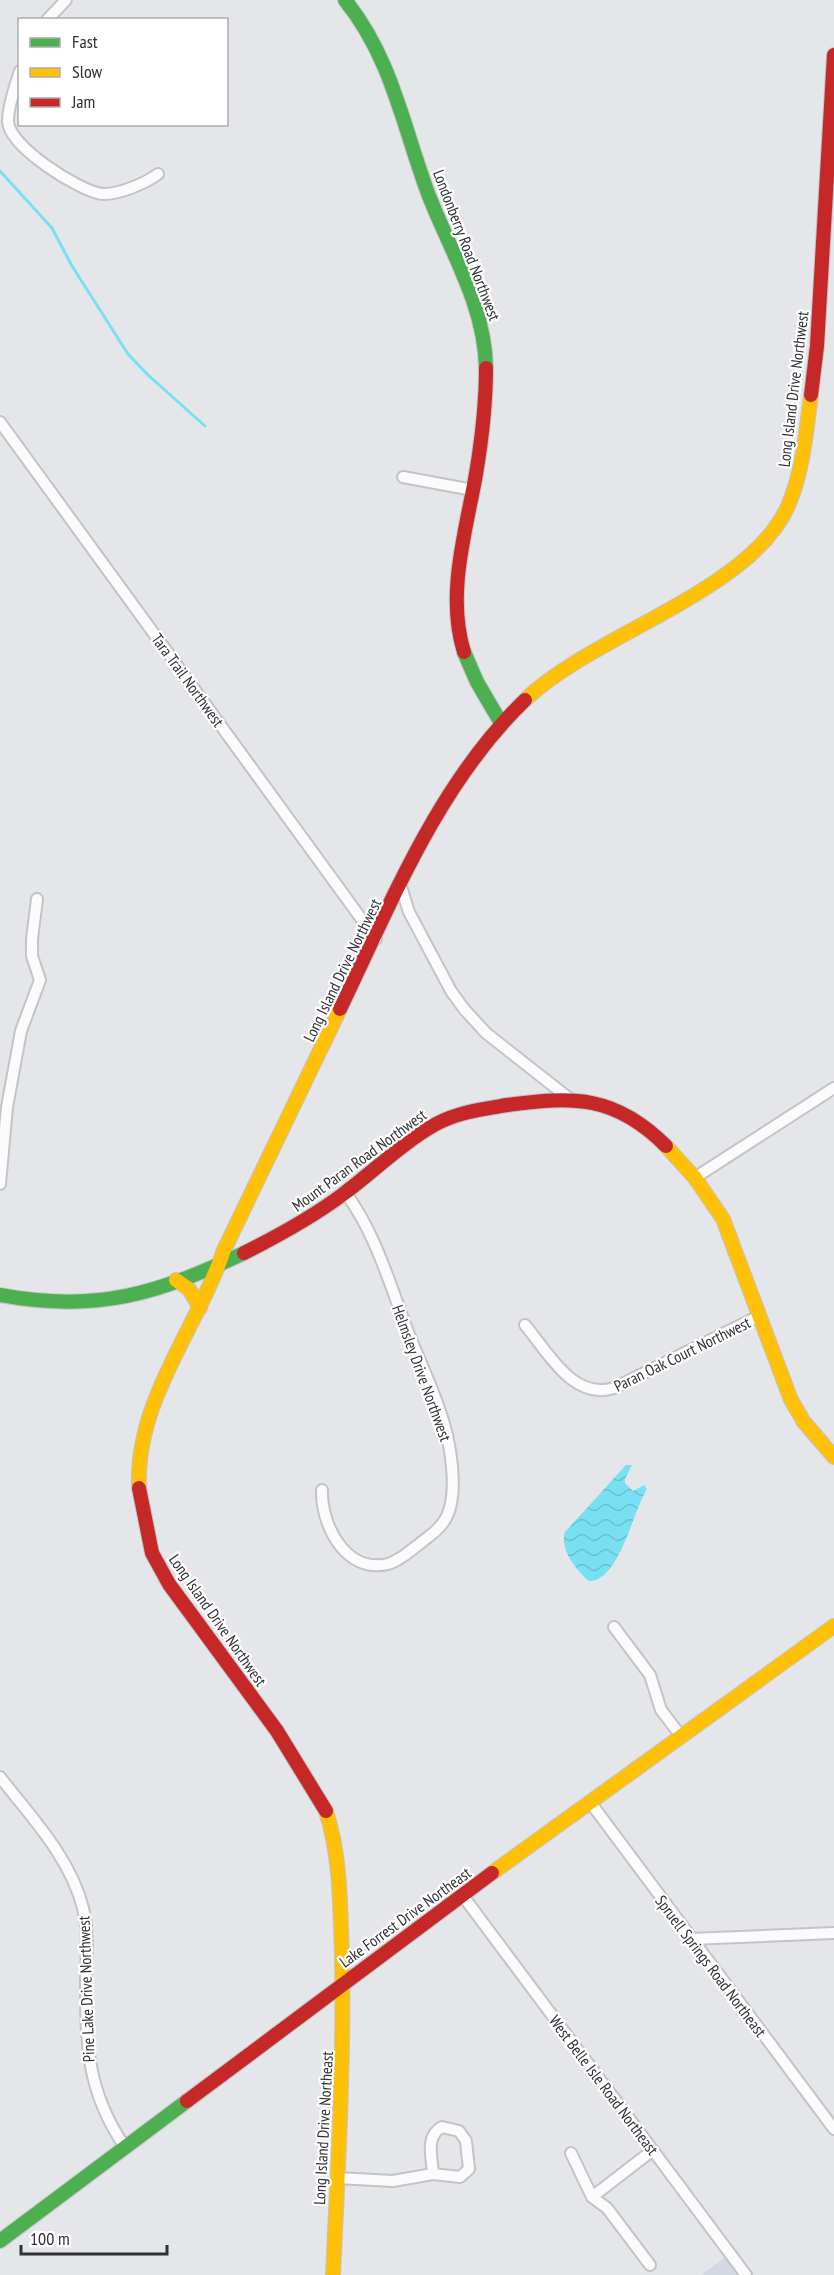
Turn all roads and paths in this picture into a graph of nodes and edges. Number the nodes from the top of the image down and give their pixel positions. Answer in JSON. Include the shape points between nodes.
{"nodes":[{"id":1,"x":66,"y":0,"type":"edge"},
{"id":2,"x":345,"y":0,"type":"edge"},
{"id":3,"x":49,"y":18,"type":"edge"},
{"id":4,"x":834,"y":55,"type":"edge"},
{"id":5,"x":18,"y":77,"type":"edge"},
{"id":6,"x":158,"y":174,"type":"dead end"},
{"id":7,"x":0,"y":422,"type":"edge"},
{"id":8,"x":403,"y":477,"type":"dead end"},
{"id":9,"x":473,"y":490,"type":"junction"},
{"id":10,"x":501,"y":723,"type":"junction"},
{"id":11,"x":401,"y":887,"type":"junction"},
{"id":12,"x":37,"y":899,"type":"dead end"},
{"id":13,"x":376,"y":939,"type":"junction"},
{"id":14,"x":834,"y":1088,"type":"edge"},
{"id":15,"x":570,"y":1099,"type":"junction"},
{"id":16,"x":3,"y":1108,"type":"edge"},
{"id":17,"x":696,"y":1177,"type":"junction"},
{"id":18,"x":0,"y":1184,"type":"edge"},
{"id":19,"x":345,"y":1192,"type":"junction"},
{"id":20,"x":219,"y":1264,"type":"junction"},
{"id":21,"x":176,"y":1280,"type":"junction"},
{"id":22,"x":0,"y":1295,"type":"edge"},
{"id":23,"x":200,"y":1308,"type":"junction"},
{"id":24,"x":759,"y":1316,"type":"junction"},
{"id":25,"x":525,"y":1324,"type":"dead end"},
{"id":26,"x":834,"y":1457,"type":"edge"},
{"id":27,"x":322,"y":1490,"type":"dead end"},
{"id":28,"x":834,"y":1626,"type":"edge"},
{"id":29,"x":614,"y":1627,"type":"dead end"},
{"id":30,"x":681,"y":1736,"type":"junction"},
{"id":31,"x":0,"y":1777,"type":"edge"},
{"id":32,"x":590,"y":1802,"type":"junction"},
{"id":33,"x":464,"y":1896,"type":"junction"},
{"id":34,"x":834,"y":1933,"type":"edge"},
{"id":35,"x":690,"y":1939,"type":"junction"},
{"id":36,"x":344,"y":1983,"type":"junction"},
{"id":37,"x":834,"y":2129,"type":"edge"},
{"id":38,"x":125,"y":2147,"type":"junction"},
{"id":39,"x":653,"y":2150,"type":"junction"},
{"id":40,"x":571,"y":2153,"type":"dead end"},
{"id":41,"x":433,"y":2174,"type":"junction"},
{"id":42,"x":337,"y":2178,"type":"junction"},
{"id":43,"x":592,"y":2197,"type":"junction"},
{"id":44,"x":0,"y":2241,"type":"edge"},
{"id":45,"x":651,"y":2265,"type":"dead end"},
{"id":46,"x":333,"y":2275,"type":"edge"},
{"id":47,"x":746,"y":2275,"type":"edge"}],
"edges":[{"from":1,"to":3,"type":"street"},
{"from":2,"to":9,"type":"street","name":"Londonberry Road Northwest","via":[[366,28],[391,79],[428,192],[483,327],[486,379]]},
{"from":4,"to":10,"type":"street","name":"Long Island Drive Northwest","via":[[817,346],[802,463],[787,508],[762,543],[720,579],[562,670]]},
{"from":5,"to":6,"type":"street","via":[[8,122],[16,140],[85,190],[105,194]]},
{"from":7,"to":13,"type":"street","name":"Tara Trail Northwest"},
{"from":8,"to":9,"type":"street"},
{"from":9,"to":10,"type":"street","name":"Londonberry Road Northwest","via":[[456,610],[467,661]]},
{"from":10,"to":11,"type":"street","name":"Long Island Drive Northwest","via":[[444,800]]},
{"from":11,"to":13,"type":"street","name":"Long Island Drive Northwest"},
{"from":11,"to":15,"type":"street","via":[[409,912],[464,1009],[486,1033]]},
{"from":12,"to":16,"type":"street","via":[[32,956],[40,980],[21,1031]]},
{"from":13,"to":20,"type":"street","name":"Long Island Drive Northwest"},
{"from":14,"to":17,"type":"street"},
{"from":15,"to":17,"type":"street","name":"Mount Paran Road Northwest","via":[[604,1106],[635,1121],[658,1138]]},
{"from":15,"to":19,"type":"street","name":"Mount Paran Road Northwest","via":[[462,1112],[429,1129]]},
{"from":16,"to":18,"type":"street"},
{"from":17,"to":24,"type":"street","name":"Mount Paran Road Northwest","via":[[723,1219]]},
{"from":19,"to":20,"type":"street","name":"Mount Paran Road Northwest","via":[[290,1230]]},
{"from":19,"to":27,"type":"street","name":"Helmsley Drive Northwest","via":[[369,1231],[441,1418],[449,1451],[452,1498],[447,1517],[435,1532],[398,1560],[375,1565],[353,1558],[334,1537],[324,1515]]},
{"from":20,"to":21,"type":"street","name":"Mount Paran Road Northwest"},
{"from":20,"to":23,"type":"street","name":"Long Island Drive Northwest"},
{"from":21,"to":22,"type":"street","name":"Mount Paran Road Northwest","via":[[133,1294],[81,1303],[46,1303]]},
{"from":21,"to":23,"type":"street","via":[[189,1289]]},
{"from":23,"to":36,"type":"street","name":"Long Island Drive Northwest","via":[[146,1423],[138,1471],[141,1516],[152,1553],[169,1584],[277,1731],[325,1807],[337,1854]]},
{"from":24,"to":25,"type":"street","name":"Paran Oak Court Northwest","via":[[615,1388],[599,1391],[571,1380]]},
{"from":24,"to":26,"type":"street","name":"Mount Paran Road Northwest","via":[[791,1400]]},
{"from":28,"to":30,"type":"street","name":"Lake Forrest Drive Northeast"},
{"from":29,"to":30,"type":"street","via":[[650,1675],[661,1710]]},
{"from":30,"to":32,"type":"street","name":"Lake Forrest Drive Northeast"},
{"from":31,"to":38,"type":"street","name":"Pine Lake Drive Northwest","via":[[57,1852],[75,1884],[87,1933],[89,2068],[103,2111]]},
{"from":32,"to":33,"type":"street","name":"Lake Forrest Drive Northeast"},
{"from":32,"to":35,"type":"street","name":"Spruell Springs Road Northeast"},
{"from":33,"to":36,"type":"street","name":"Lake Forrest Drive Northeast"},
{"from":33,"to":39,"type":"street","name":"West Belle Isle Road Northeast"},
{"from":34,"to":35,"type":"street"},
{"from":35,"to":37,"type":"street","name":"Spruell Springs Road Northeast"},
{"from":36,"to":38,"type":"street","name":"Lake Forrest Drive Northeast"},
{"from":36,"to":42,"type":"street","name":"Long Island Drive Northeast"},
{"from":38,"to":44,"type":"street","name":"Lake Forrest Drive Northeast"},
{"from":39,"to":43,"type":"street"},
{"from":39,"to":47,"type":"street","name":"West Belle Isle Road Northeast"},
{"from":40,"to":43,"type":"street"},
{"from":41,"to":41,"type":"street","via":[[431,2138],[435,2131],[442,2127],[459,2132],[466,2141],[467,2173],[456,2178]]},
{"from":41,"to":42,"type":"street","via":[[393,2181]]},
{"from":42,"to":46,"type":"street","name":"Long Island Drive Northeast"},
{"from":43,"to":45,"type":"street","via":[[606,2208]]}]}
